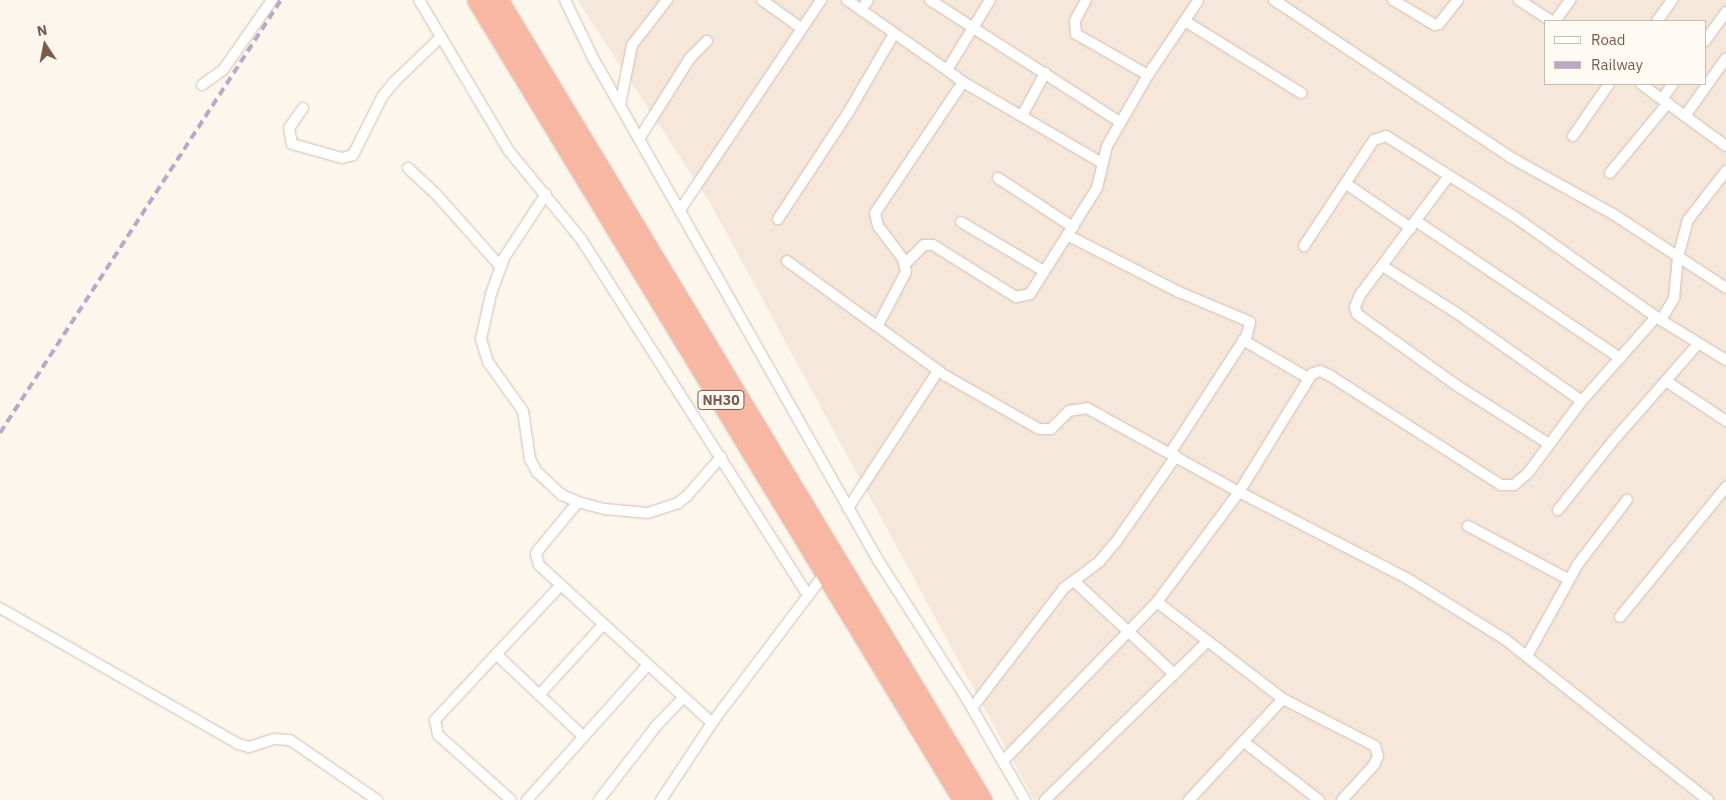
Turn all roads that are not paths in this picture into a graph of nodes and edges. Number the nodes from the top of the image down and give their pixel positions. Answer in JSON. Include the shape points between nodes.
{"nodes":[{"id":1,"x":272,"y":0,"type":"edge"},
{"id":2,"x":419,"y":0,"type":"edge"},
{"id":3,"x":477,"y":0,"type":"edge"},
{"id":4,"x":498,"y":0,"type":"edge"},
{"id":5,"x":565,"y":0,"type":"edge"},
{"id":6,"x":667,"y":0,"type":"edge"},
{"id":7,"x":762,"y":0,"type":"edge"},
{"id":8,"x":821,"y":0,"type":"edge"},
{"id":9,"x":846,"y":0,"type":"edge"},
{"id":10,"x":868,"y":0,"type":"edge"},
{"id":11,"x":930,"y":0,"type":"edge"},
{"id":12,"x":990,"y":0,"type":"edge"},
{"id":13,"x":1086,"y":0,"type":"edge"},
{"id":14,"x":1198,"y":0,"type":"edge"},
{"id":15,"x":1274,"y":0,"type":"edge"},
{"id":16,"x":1393,"y":0,"type":"edge"},
{"id":17,"x":1458,"y":0,"type":"edge"},
{"id":18,"x":1519,"y":0,"type":"edge"},
{"id":19,"x":1570,"y":0,"type":"edge"},
{"id":20,"x":1672,"y":0,"type":"edge"},
{"id":21,"x":861,"y":10,"type":"junction"},
{"id":22,"x":1726,"y":12,"type":"edge"},
{"id":23,"x":1549,"y":20,"type":"edge"},
{"id":24,"x":1556,"y":20,"type":"edge"},
{"id":25,"x":1658,"y":20,"type":"edge"},
{"id":26,"x":1185,"y":21,"type":"junction"},
{"id":27,"x":974,"y":26,"type":"junction"},
{"id":28,"x":801,"y":28,"type":"junction"},
{"id":29,"x":894,"y":34,"type":"junction"},
{"id":30,"x":441,"y":37,"type":"junction"},
{"id":31,"x":1706,"y":40,"type":"edge"},
{"id":32,"x":707,"y":41,"type":"dead end"},
{"id":33,"x":1726,"y":58,"type":"edge"},
{"id":34,"x":947,"y":70,"type":"junction"},
{"id":35,"x":1045,"y":73,"type":"junction"},
{"id":36,"x":1148,"y":75,"type":"junction"},
{"id":37,"x":963,"y":82,"type":"junction"},
{"id":38,"x":202,"y":85,"type":"dead end"},
{"id":39,"x":1607,"y":85,"type":"edge"},
{"id":40,"x":1643,"y":85,"type":"edge"},
{"id":41,"x":1673,"y":85,"type":"edge"},
{"id":42,"x":1301,"y":93,"type":"dead end"},
{"id":43,"x":1665,"y":101,"type":"junction"},
{"id":44,"x":620,"y":106,"type":"junction"},
{"id":45,"x":304,"y":108,"type":"dead end"},
{"id":46,"x":1022,"y":116,"type":"junction"},
{"id":47,"x":1685,"y":116,"type":"junction"},
{"id":48,"x":1120,"y":122,"type":"junction"},
{"id":49,"x":1573,"y":136,"type":"dead end"},
{"id":50,"x":639,"y":139,"type":"junction"},
{"id":51,"x":1726,"y":146,"type":"edge"},
{"id":52,"x":1102,"y":163,"type":"junction"},
{"id":53,"x":408,"y":168,"type":"dead end"},
{"id":54,"x":1726,"y":171,"type":"edge"},
{"id":55,"x":1610,"y":173,"type":"dead end"},
{"id":56,"x":1448,"y":177,"type":"junction"},
{"id":57,"x":998,"y":178,"type":"dead end"},
{"id":58,"x":1345,"y":183,"type":"junction"},
{"id":59,"x":546,"y":194,"type":"junction"},
{"id":60,"x":680,"y":210,"type":"junction"},
{"id":61,"x":778,"y":219,"type":"dead end"},
{"id":62,"x":961,"y":222,"type":"dead end"},
{"id":63,"x":1413,"y":225,"type":"junction"},
{"id":64,"x":1070,"y":231,"type":"junction"},
{"id":65,"x":1304,"y":246,"type":"dead end"},
{"id":66,"x":1678,"y":257,"type":"junction"},
{"id":67,"x":787,"y":261,"type":"dead end"},
{"id":68,"x":905,"y":264,"type":"junction"},
{"id":69,"x":501,"y":267,"type":"junction"},
{"id":70,"x":1384,"y":267,"type":"junction"},
{"id":71,"x":1044,"y":271,"type":"junction"},
{"id":72,"x":1726,"y":288,"type":"edge"},
{"id":73,"x":1658,"y":319,"type":"junction"},
{"id":74,"x":878,"y":325,"type":"junction"},
{"id":75,"x":1243,"y":340,"type":"junction"},
{"id":76,"x":1698,"y":344,"type":"junction"},
{"id":77,"x":1620,"y":358,"type":"junction"},
{"id":78,"x":1726,"y":360,"type":"edge"},
{"id":79,"x":938,"y":371,"type":"junction"},
{"id":80,"x":1308,"y":378,"type":"junction"},
{"id":81,"x":1666,"y":381,"type":"junction"},
{"id":82,"x":1582,"y":401,"type":"junction"},
{"id":83,"x":1726,"y":420,"type":"edge"},
{"id":84,"x":1548,"y":444,"type":"junction"},
{"id":85,"x":1173,"y":455,"type":"junction"},
{"id":86,"x":721,"y":457,"type":"junction"},
{"id":87,"x":1726,"y":487,"type":"edge"},
{"id":88,"x":1238,"y":492,"type":"junction"},
{"id":89,"x":1627,"y":500,"type":"dead end"},
{"id":90,"x":578,"y":502,"type":"junction"},
{"id":91,"x":848,"y":508,"type":"junction"},
{"id":92,"x":1558,"y":510,"type":"dead end"},
{"id":93,"x":1468,"y":526,"type":"dead end"},
{"id":94,"x":826,"y":572,"type":"junction"},
{"id":95,"x":1568,"y":580,"type":"junction"},
{"id":96,"x":1074,"y":581,"type":"junction"},
{"id":97,"x":560,"y":586,"type":"junction"},
{"id":98,"x":808,"y":596,"type":"junction"},
{"id":99,"x":1157,"y":602,"type":"junction"},
{"id":100,"x":0,"y":608,"type":"edge"},
{"id":101,"x":1620,"y":617,"type":"dead end"},
{"id":102,"x":602,"y":625,"type":"junction"},
{"id":103,"x":1128,"y":633,"type":"junction"},
{"id":104,"x":1207,"y":642,"type":"junction"},
{"id":105,"x":496,"y":654,"type":"junction"},
{"id":106,"x":1527,"y":656,"type":"junction"},
{"id":107,"x":647,"y":666,"type":"junction"},
{"id":108,"x":1174,"y":674,"type":"junction"},
{"id":109,"x":540,"y":695,"type":"junction"},
{"id":110,"x":683,"y":698,"type":"junction"},
{"id":111,"x":1283,"y":699,"type":"junction"},
{"id":112,"x":972,"y":708,"type":"junction"},
{"id":113,"x":712,"y":723,"type":"junction"},
{"id":114,"x":583,"y":736,"type":"junction"},
{"id":115,"x":1244,"y":742,"type":"junction"},
{"id":116,"x":1003,"y":761,"type":"junction"},
{"id":117,"x":377,"y":800,"type":"edge"},
{"id":118,"x":511,"y":800,"type":"edge"},
{"id":119,"x":527,"y":800,"type":"edge"},
{"id":120,"x":599,"y":800,"type":"edge"},
{"id":121,"x":661,"y":800,"type":"edge"},
{"id":122,"x":963,"y":800,"type":"edge"},
{"id":123,"x":982,"y":800,"type":"edge"},
{"id":124,"x":1025,"y":800,"type":"edge"},
{"id":125,"x":1045,"y":800,"type":"edge"},
{"id":126,"x":1189,"y":800,"type":"edge"},
{"id":127,"x":1319,"y":800,"type":"edge"},
{"id":128,"x":1342,"y":800,"type":"edge"},
{"id":129,"x":1708,"y":800,"type":"edge"}],
"edges":[{"from":1,"to":38,"type":"street","via":[[223,70]]},
{"from":2,"to":30,"type":"street"},
{"from":3,"to":94,"type":"highway","number":"NH30"},
{"from":4,"to":123,"type":"highway","number":"NH30"},
{"from":5,"to":44,"type":"street"},
{"from":6,"to":44,"type":"street","via":[[632,45]]},
{"from":7,"to":28,"type":"street"},
{"from":8,"to":28,"type":"street"},
{"from":9,"to":21,"type":"street"},
{"from":10,"to":21,"type":"street"},
{"from":11,"to":27,"type":"street"},
{"from":12,"to":27,"type":"street"},
{"from":13,"to":36,"type":"street","via":[[1075,21],[1076,34]]},
{"from":14,"to":26,"type":"street"},
{"from":15,"to":66,"type":"street","via":[[1510,157],[1604,209]]},
{"from":16,"to":17,"type":"street","via":[[1435,25],[1440,24]]},
{"from":18,"to":23,"type":"street"},
{"from":19,"to":24,"type":"street"},
{"from":20,"to":25,"type":"street"},
{"from":21,"to":29,"type":"street"},
{"from":22,"to":31,"type":"street"},
{"from":26,"to":36,"type":"street"},
{"from":26,"to":42,"type":"street"},
{"from":27,"to":34,"type":"street"},
{"from":27,"to":35,"type":"street"},
{"from":28,"to":60,"type":"street"},
{"from":29,"to":34,"type":"street"},
{"from":29,"to":61,"type":"street"},
{"from":30,"to":45,"type":"street","via":[[382,97],[353,156],[342,158],[292,144],[289,128]]},
{"from":30,"to":59,"type":"street","via":[[509,151]]},
{"from":32,"to":50,"type":"street","via":[[690,58]]},
{"from":33,"to":47,"type":"street"},
{"from":34,"to":37,"type":"street"},
{"from":35,"to":46,"type":"street"},
{"from":35,"to":48,"type":"street"},
{"from":36,"to":48,"type":"street"},
{"from":37,"to":46,"type":"street"},
{"from":37,"to":68,"type":"street","via":[[875,213],[878,226]]},
{"from":39,"to":49,"type":"street"},
{"from":40,"to":43,"type":"street"},
{"from":41,"to":43,"type":"street"},
{"from":43,"to":47,"type":"street"},
{"from":43,"to":55,"type":"street"},
{"from":44,"to":50,"type":"street"},
{"from":46,"to":52,"type":"street"},
{"from":47,"to":51,"type":"street"},
{"from":48,"to":52,"type":"street","via":[[1106,146]]},
{"from":50,"to":60,"type":"street"},
{"from":52,"to":64,"type":"street","via":[[1096,188]]},
{"from":53,"to":69,"type":"street","via":[[435,193]]},
{"from":54,"to":66,"type":"street","via":[[1688,220]]},
{"from":56,"to":58,"type":"street","via":[[1382,135],[1374,140]]},
{"from":56,"to":63,"type":"street"},
{"from":56,"to":73,"type":"street","via":[[1512,215]]},
{"from":57,"to":64,"type":"street"},
{"from":58,"to":63,"type":"street"},
{"from":58,"to":65,"type":"street"},
{"from":59,"to":69,"type":"street","via":[[513,241]]},
{"from":59,"to":86,"type":"street","via":[[581,239]]},
{"from":60,"to":91,"type":"street"},
{"from":62,"to":71,"type":"street"},
{"from":63,"to":70,"type":"street"},
{"from":63,"to":77,"type":"street"},
{"from":64,"to":71,"type":"street"},
{"from":64,"to":75,"type":"street","via":[[1179,292],[1244,319],[1250,325]]},
{"from":66,"to":72,"type":"street"},
{"from":66,"to":73,"type":"street","via":[[1674,298]]},
{"from":67,"to":74,"type":"street"},
{"from":68,"to":71,"type":"street","via":[[924,245],[933,245],[1016,298],[1030,294]]},
{"from":68,"to":74,"type":"street","via":[[903,282]]},
{"from":69,"to":90,"type":"street","via":[[483,324],[482,348],[488,362],[523,411],[533,465],[546,482]]},
{"from":70,"to":82,"type":"street","via":[[1458,314]]},
{"from":70,"to":84,"type":"street","via":[[1356,301],[1361,320]]},
{"from":73,"to":76,"type":"street"},
{"from":73,"to":77,"type":"street"},
{"from":74,"to":79,"type":"street"},
{"from":75,"to":80,"type":"street"},
{"from":75,"to":85,"type":"street"},
{"from":76,"to":78,"type":"street"},
{"from":76,"to":81,"type":"street"},
{"from":77,"to":82,"type":"street"},
{"from":79,"to":85,"type":"street","via":[[1039,428],[1051,429],[1068,411],[1087,408]]},
{"from":79,"to":91,"type":"street"},
{"from":80,"to":84,"type":"street","via":[[1320,371],[1329,375],[1501,485],[1514,485],[1520,481]]},
{"from":80,"to":88,"type":"street"},
{"from":81,"to":83,"type":"street"},
{"from":81,"to":92,"type":"street"},
{"from":82,"to":84,"type":"street"},
{"from":85,"to":88,"type":"street"},
{"from":85,"to":96,"type":"street","via":[[1116,542],[1100,562]]},
{"from":86,"to":90,"type":"street","via":[[687,496],[663,509],[629,513]]},
{"from":86,"to":98,"type":"street"},
{"from":87,"to":101,"type":"street"},
{"from":88,"to":99,"type":"street"},
{"from":88,"to":106,"type":"street","via":[[1408,579]]},
{"from":89,"to":95,"type":"street"},
{"from":90,"to":97,"type":"street","via":[[536,554],[538,565]]},
{"from":91,"to":112,"type":"street"},
{"from":93,"to":95,"type":"street"},
{"from":94,"to":98,"type":"street"},
{"from":94,"to":122,"type":"highway","number":"NH30"},
{"from":95,"to":106,"type":"street"},
{"from":96,"to":103,"type":"street"},
{"from":96,"to":112,"type":"street","via":[[1055,600]]},
{"from":97,"to":102,"type":"street"},
{"from":97,"to":105,"type":"street"},
{"from":98,"to":113,"type":"street"},
{"from":99,"to":103,"type":"street"},
{"from":99,"to":104,"type":"street"},
{"from":100,"to":117,"type":"street","via":[[238,744],[249,747],[281,738],[290,740]]},
{"from":102,"to":107,"type":"street"},
{"from":102,"to":109,"type":"street"},
{"from":103,"to":108,"type":"street"},
{"from":103,"to":116,"type":"street"},
{"from":104,"to":108,"type":"street"},
{"from":104,"to":111,"type":"street"},
{"from":105,"to":109,"type":"street"},
{"from":105,"to":118,"type":"street","via":[[437,715],[435,725],[438,735]]},
{"from":106,"to":129,"type":"street"},
{"from":107,"to":110,"type":"street"},
{"from":107,"to":114,"type":"street"},
{"from":108,"to":125,"type":"street"},
{"from":109,"to":114,"type":"street"},
{"from":110,"to":113,"type":"street"},
{"from":110,"to":120,"type":"street","via":[[657,724]]},
{"from":111,"to":115,"type":"street"},
{"from":111,"to":128,"type":"street","via":[[1375,746],[1378,756],[1374,765]]},
{"from":112,"to":116,"type":"street"},
{"from":113,"to":121,"type":"street"},
{"from":114,"to":119,"type":"street"},
{"from":115,"to":126,"type":"street"},
{"from":115,"to":127,"type":"street"},
{"from":116,"to":124,"type":"street"}]}
